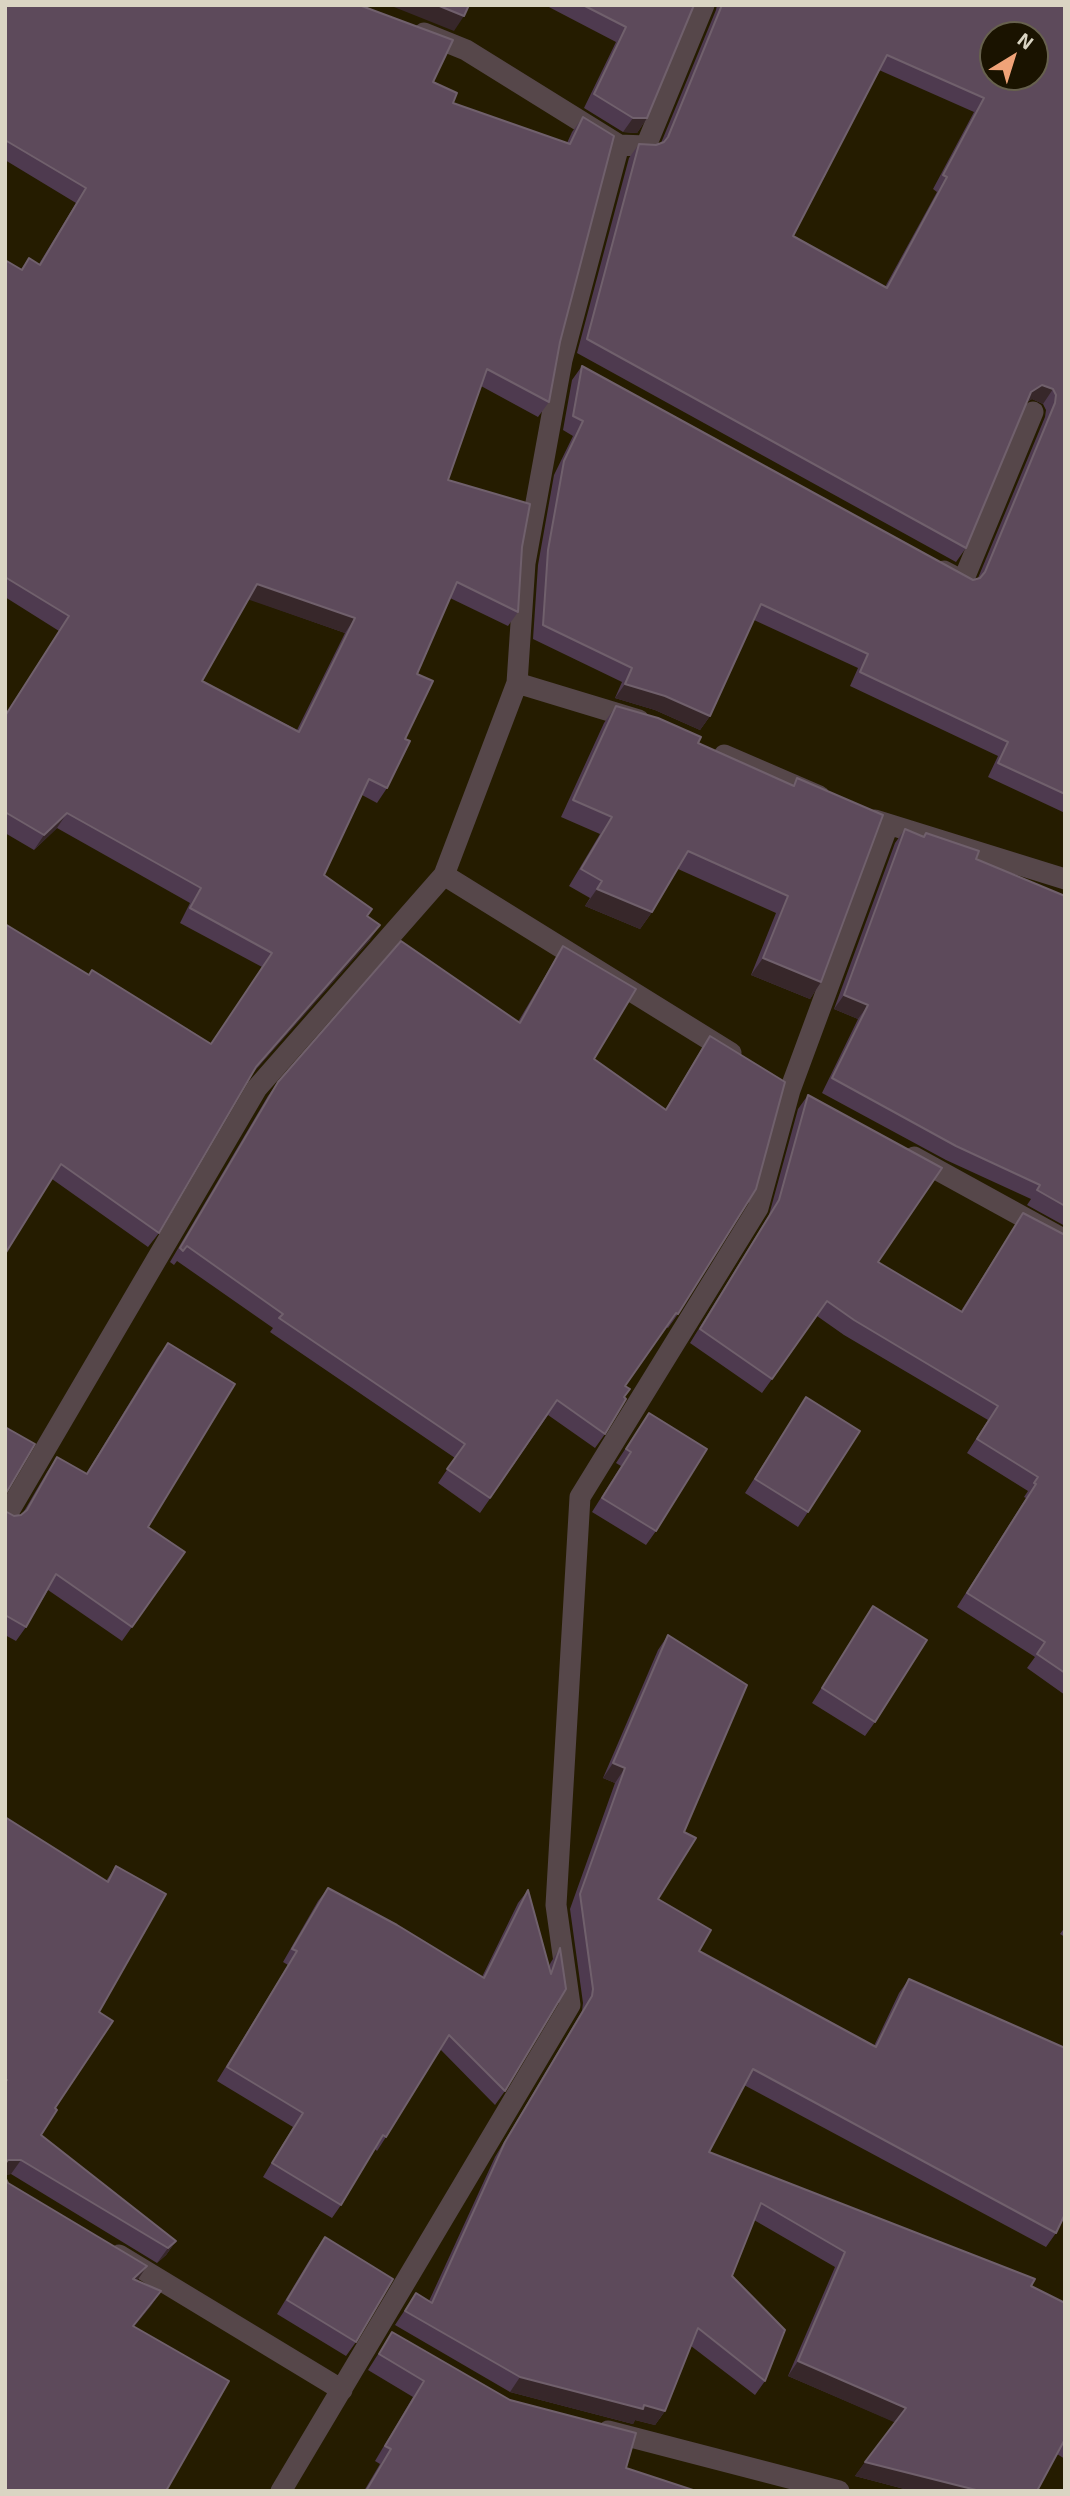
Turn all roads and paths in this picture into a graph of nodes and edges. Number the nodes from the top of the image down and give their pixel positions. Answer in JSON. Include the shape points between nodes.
{"nodes":[{"id":1,"x":704,"y":5,"type":"edge"},
{"id":2,"x":404,"y":25,"type":"edge"},
{"id":3,"x":619,"y":145,"type":"junction"},
{"id":4,"x":562,"y":359,"type":"junction"},
{"id":5,"x":587,"y":373,"type":"edge"},
{"id":6,"x":1033,"y":412,"type":"edge"},
{"id":7,"x":926,"y":561,"type":"edge"},
{"id":8,"x":517,"y":683,"type":"junction"},
{"id":9,"x":663,"y":729,"type":"edge"},
{"id":10,"x":701,"y":745,"type":"edge"},
{"id":11,"x":838,"y":804,"type":"edge"},
{"id":12,"x":863,"y":815,"type":"edge"},
{"id":13,"x":887,"y":825,"type":"junction"},
{"id":14,"x":444,"y":875,"type":"junction"},
{"id":15,"x":1065,"y":879,"type":"edge"},
{"id":16,"x":744,"y":1061,"type":"edge"},
{"id":17,"x":767,"y":1075,"type":"edge"},
{"id":18,"x":790,"y":1090,"type":"junction"},
{"id":19,"x":814,"y":1103,"type":"edge"},
{"id":20,"x":898,"y":1148,"type":"edge"},
{"id":21,"x":1065,"y":1240,"type":"edge"},
{"id":22,"x":5,"y":1518,"type":"edge"},
{"id":23,"x":98,"y":2242,"type":"edge"},
{"id":24,"x":377,"y":2330,"type":"junction"},
{"id":25,"x":400,"y":2343,"type":"edge"},
{"id":26,"x":342,"y":2390,"type":"junction"},
{"id":27,"x":585,"y":2425,"type":"edge"},
{"id":28,"x":281,"y":2491,"type":"edge"},
{"id":29,"x":839,"y":2491,"type":"edge"}],
"edges":[{"from":1,"to":3,"type":"street","via":[[646,146]]},
{"from":2,"to":3,"type":"street","via":[[466,50]]},
{"from":3,"to":4,"type":"street"},
{"from":4,"to":5,"type":"street"},
{"from":4,"to":8,"type":"street","via":[[525,563]]},
{"from":6,"to":7,"type":"street","via":[[963,581]]},
{"from":8,"to":9,"type":"street"},
{"from":8,"to":14,"type":"street"},
{"from":10,"to":11,"type":"street"},
{"from":12,"to":13,"type":"street"},
{"from":13,"to":15,"type":"street"},
{"from":13,"to":18,"type":"street"},
{"from":14,"to":16,"type":"street"},
{"from":14,"to":22,"type":"street","via":[[257,1088]]},
{"from":17,"to":18,"type":"street"},
{"from":18,"to":19,"type":"street"},
{"from":18,"to":24,"type":"street","via":[[758,1208],[580,1497],[556,1905],[570,2005]]},
{"from":20,"to":21,"type":"street"},
{"from":23,"to":26,"type":"street"},
{"from":24,"to":25,"type":"street"},
{"from":24,"to":26,"type":"street"},
{"from":26,"to":28,"type":"street"},
{"from":27,"to":29,"type":"street"}]}
